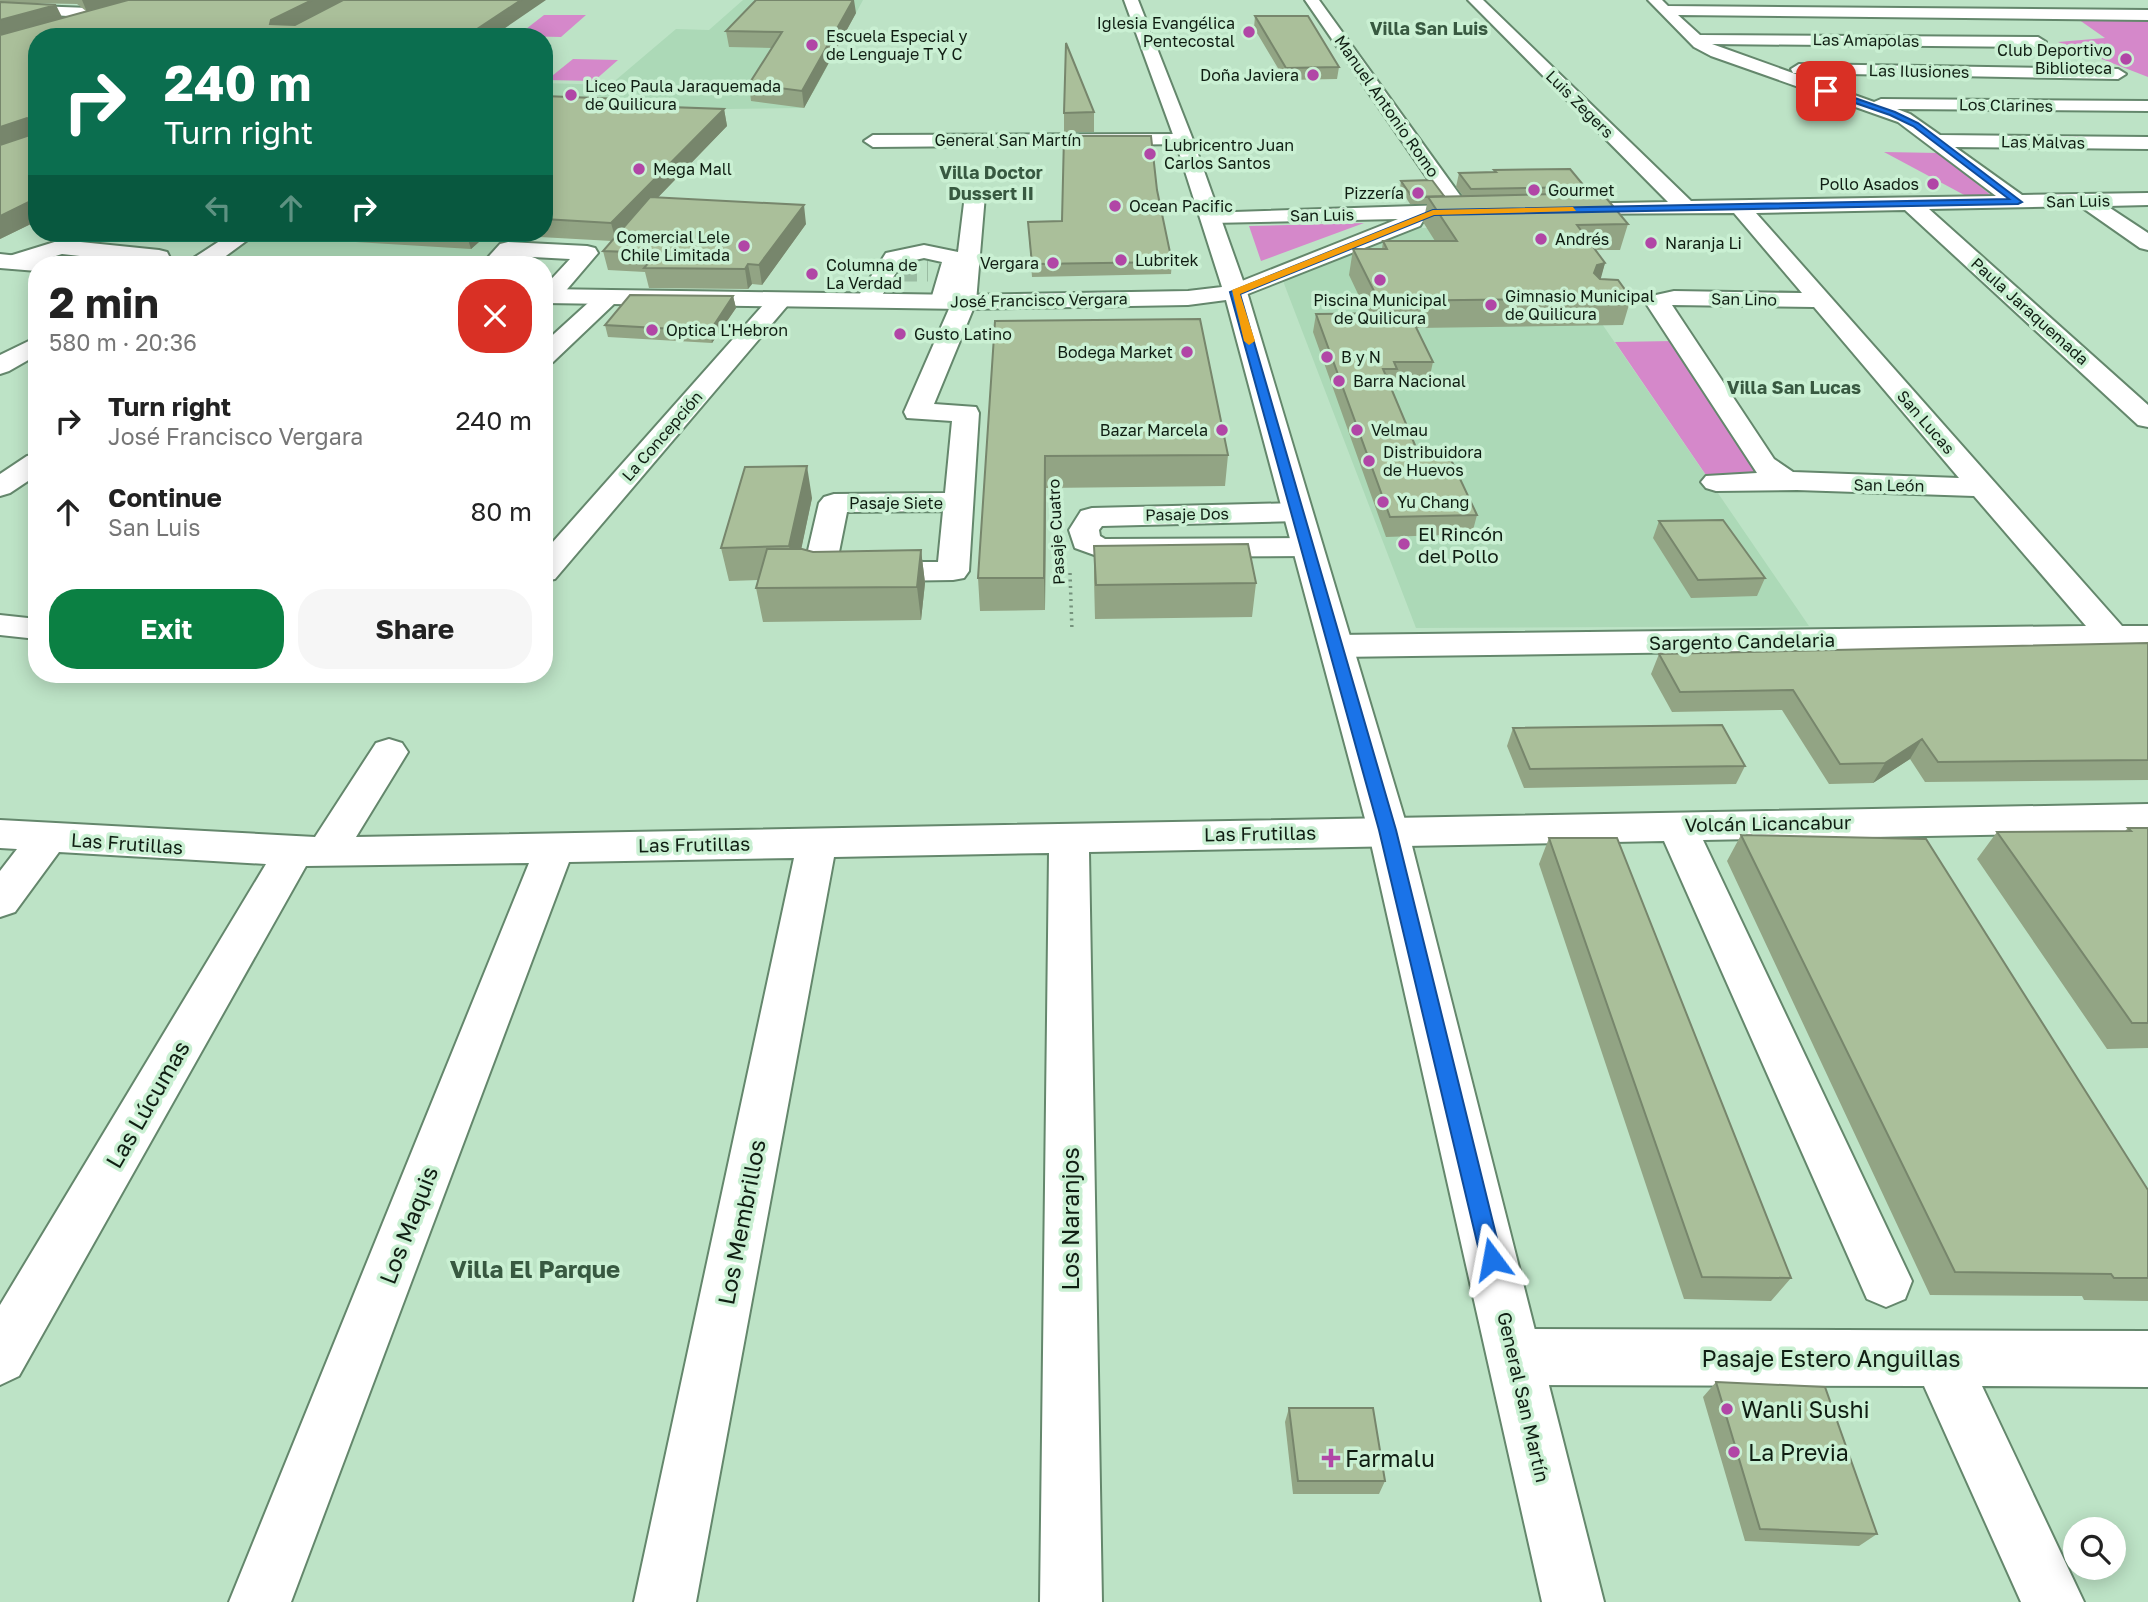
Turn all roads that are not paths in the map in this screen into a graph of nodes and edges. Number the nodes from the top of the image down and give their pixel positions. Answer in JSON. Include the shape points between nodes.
{"nodes":[{"id":1,"x":1131,"y":0,"type":"edge"},
{"id":2,"x":1312,"y":0,"type":"edge"},
{"id":3,"x":1475,"y":0,"type":"edge"},
{"id":4,"x":1895,"y":0,"type":"edge"},
{"id":5,"x":1659,"y":5,"type":"edge"},
{"id":6,"x":1,"y":9,"type":"edge"},
{"id":7,"x":1915,"y":13,"type":"junction"},
{"id":8,"x":1967,"y":13,"type":"junction"},
{"id":9,"x":2148,"y":15,"type":"edge"},
{"id":10,"x":65,"y":27,"type":"edge"},
{"id":11,"x":1694,"y":38,"type":"junction"},
{"id":12,"x":2073,"y":55,"type":"dead end"},
{"id":13,"x":1761,"y":69,"type":"junction"},
{"id":14,"x":2118,"y":74,"type":"junction"},
{"id":15,"x":2138,"y":81,"type":"dead end"},
{"id":16,"x":1864,"y":104,"type":"junction"},
{"id":17,"x":2148,"y":106,"type":"edge"},
{"id":18,"x":1184,"y":140,"type":"junction"},
{"id":19,"x":873,"y":141,"type":"dead end"},
{"id":20,"x":1937,"y":141,"type":"junction"},
{"id":21,"x":2148,"y":143,"type":"edge"},
{"id":22,"x":975,"y":195,"type":"dead end"},
{"id":23,"x":2148,"y":199,"type":"edge"},
{"id":24,"x":2084,"y":200,"type":"junction"},
{"id":25,"x":2018,"y":202,"type":"junction"},
{"id":26,"x":1911,"y":204,"type":"junction"},
{"id":27,"x":1740,"y":207,"type":"junction"},
{"id":28,"x":1686,"y":208,"type":"junction"},
{"id":29,"x":1541,"y":210,"type":"edge"},
{"id":30,"x":1501,"y":211,"type":"edge"},
{"id":31,"x":1433,"y":212,"type":"junction"},
{"id":32,"x":1461,"y":212,"type":"junction"},
{"id":33,"x":1211,"y":217,"type":"junction"},
{"id":34,"x":233,"y":242,"type":"edge"},
{"id":35,"x":2148,"y":243,"type":"edge"},
{"id":36,"x":38,"y":256,"type":"edge"},
{"id":37,"x":149,"y":256,"type":"edge"},
{"id":38,"x":212,"y":256,"type":"edge"},
{"id":39,"x":501,"y":256,"type":"edge"},
{"id":40,"x":553,"y":290,"type":"edge"},
{"id":41,"x":1235,"y":292,"type":"junction"},
{"id":42,"x":553,"y":296,"type":"edge"},
{"id":43,"x":607,"y":298,"type":"junction"},
{"id":44,"x":780,"y":300,"type":"junction"},
{"id":45,"x":868,"y":300,"type":"junction"},
{"id":46,"x":1820,"y":300,"type":"junction"},
{"id":47,"x":953,"y":301,"type":"junction"},
{"id":48,"x":553,"y":348,"type":"edge"},
{"id":49,"x":28,"y":350,"type":"edge"},
{"id":50,"x":28,"y":362,"type":"edge"},
{"id":51,"x":6,"y":363,"type":"edge"},
{"id":52,"x":2148,"y":419,"type":"edge"},
{"id":53,"x":28,"y":468,"type":"edge"},
{"id":54,"x":1790,"y":481,"type":"junction"},
{"id":55,"x":1716,"y":482,"type":"dead end"},
{"id":56,"x":0,"y":487,"type":"edge"},
{"id":57,"x":1982,"y":487,"type":"junction"},
{"id":58,"x":959,"y":502,"type":"junction"},
{"id":59,"x":1297,"y":512,"type":"junction"},
{"id":60,"x":1308,"y":547,"type":"junction"},
{"id":61,"x":553,"y":562,"type":"edge"},
{"id":62,"x":2148,"y":636,"type":"edge"},
{"id":63,"x":2113,"y":637,"type":"junction"},
{"id":64,"x":1336,"y":646,"type":"junction"},
{"id":65,"x":388,"y":752,"type":"dead end"},
{"id":66,"x":2148,"y":818,"type":"edge"},
{"id":67,"x":1676,"y":825,"type":"junction"},
{"id":68,"x":1388,"y":830,"type":"junction"},
{"id":69,"x":0,"y":834,"type":"edge"},
{"id":70,"x":1069,"y":837,"type":"junction"},
{"id":71,"x":48,"y":838,"type":"junction"},
{"id":72,"x":817,"y":842,"type":"junction"},
{"id":73,"x":555,"y":847,"type":"junction"},
{"id":74,"x":310,"y":852,"type":"junction"},
{"id":75,"x":0,"y":901,"type":"edge"},
{"id":76,"x":1886,"y":1281,"type":"dead end"},
{"id":77,"x":0,"y":1357,"type":"edge"},
{"id":78,"x":1515,"y":1357,"type":"junction"},
{"id":79,"x":1940,"y":1358,"type":"junction"},
{"id":80,"x":2148,"y":1359,"type":"edge"},
{"id":81,"x":260,"y":1602,"type":"edge"},
{"id":82,"x":665,"y":1602,"type":"edge"},
{"id":83,"x":1071,"y":1602,"type":"edge"},
{"id":84,"x":1573,"y":1602,"type":"edge"},
{"id":85,"x":2053,"y":1602,"type":"edge"}],
"edges":[{"from":1,"to":18,"type":"street","name":"General San Martín"},
{"from":2,"to":32,"type":"street","name":"Manuel Antonio Romo"},
{"from":3,"to":28,"type":"street","name":"Luis Zegers"},
{"from":4,"to":7,"type":"street"},
{"from":5,"to":7,"type":"street"},
{"from":5,"to":11,"type":"street"},
{"from":6,"to":10,"type":"street","via":[[122,12]]},
{"from":7,"to":8,"type":"street"},
{"from":8,"to":9,"type":"street"},
{"from":8,"to":11,"type":"street","name":"Las Amapolas","via":[[2044,44]]},
{"from":11,"to":13,"type":"street","via":[[1717,53]]},
{"from":12,"to":14,"type":"street"},
{"from":13,"to":14,"type":"street","name":"Las Ilusiones"},
{"from":13,"to":16,"type":"street"},
{"from":14,"to":15,"type":"street"},
{"from":16,"to":17,"type":"street","name":"Los Clarines"},
{"from":16,"to":20,"type":"street","via":[[1904,118]]},
{"from":18,"to":19,"type":"street","name":"General San Martín"},
{"from":18,"to":33,"type":"street","name":"General San Martín"},
{"from":20,"to":21,"type":"street","name":"Las Malvas"},
{"from":20,"to":25,"type":"street"},
{"from":22,"to":47,"type":"street"},
{"from":23,"to":24,"type":"street","name":"San Luis"},
{"from":24,"to":25,"type":"street","name":"San Luis"},
{"from":24,"to":35,"type":"street"},
{"from":25,"to":26,"type":"street","name":"San Luis"},
{"from":26,"to":27,"type":"street","name":"San Luis"},
{"from":26,"to":52,"type":"street","name":"Paula Jaraquemada"},
{"from":27,"to":28,"type":"street","name":"San Luis"},
{"from":27,"to":46,"type":"street","name":"San Lucas"},
{"from":28,"to":29,"type":"street","name":"San Luis"},
{"from":30,"to":32,"type":"street","name":"San Luis"},
{"from":31,"to":32,"type":"street","name":"San Luis"},
{"from":31,"to":33,"type":"street","name":"San Luis"},
{"from":31,"to":41,"type":"street","name":"José Francisco Vergara"},
{"from":33,"to":41,"type":"street","name":"General San Martín"},
{"from":34,"to":38,"type":"street"},
{"from":36,"to":37,"type":"street","via":[[61,247]]},
{"from":39,"to":40,"type":"street","via":[[508,249],[587,253]]},
{"from":41,"to":47,"type":"street","name":"José Francisco Vergara","via":[[1188,298]]},
{"from":41,"to":59,"type":"street","name":"General San Martín"},
{"from":42,"to":43,"type":"street","name":"José Francisco Vergara"},
{"from":43,"to":44,"type":"street","name":"José Francisco Vergara"},
{"from":43,"to":48,"type":"street"},
{"from":44,"to":45,"type":"street","name":"José Francisco Vergara"},
{"from":44,"to":61,"type":"street","name":"La Concepción"},
{"from":45,"to":47,"type":"street","name":"José Francisco Vergara"},
{"from":45,"to":47,"type":"street","via":[[891,271],[894,258],[919,251],[954,259],[940,271]]},
{"from":46,"to":54,"type":"street","name":"San Lino","via":[[1658,299],[1764,465]]},
{"from":46,"to":57,"type":"street","name":"San Lucas"},
{"from":47,"to":58,"type":"street","via":[[917,412],[967,412]]},
{"from":49,"to":51,"type":"street"},
{"from":50,"to":51,"type":"street"},
{"from":53,"to":56,"type":"street"},
{"from":54,"to":55,"type":"street","name":"San León"},
{"from":54,"to":57,"type":"street","name":"San León"},
{"from":57,"to":63,"type":"street","name":"San Lucas"},
{"from":58,"to":58,"type":"street","name":"Pasaje Siete","via":[[834,503],[819,572],[953,571]]},
{"from":59,"to":60,"type":"street","name":"General San Martín"},
{"from":59,"to":60,"type":"street","name":"Pasaje Dos","via":[[1092,517],[1084,530],[1086,541],[1100,548]]},
{"from":60,"to":64,"type":"street","name":"General San Martín"},
{"from":62,"to":63,"type":"street","name":"Sargento Candelaria"},
{"from":63,"to":64,"type":"street","name":"Sargento Candelaria"},
{"from":64,"to":68,"type":"street","name":"General San Martín"},
{"from":65,"to":74,"type":"street","name":"Las Lúcumas"},
{"from":66,"to":67,"type":"street","name":"Volcán Licancabur"},
{"from":67,"to":68,"type":"street","name":"Volcán Licancabur"},
{"from":67,"to":76,"type":"street"},
{"from":68,"to":70,"type":"street","name":"Las Frutillas"},
{"from":68,"to":78,"type":"street","name":"General San Martín"},
{"from":69,"to":71,"type":"street","name":"Las Frutillas"},
{"from":70,"to":72,"type":"street","name":"Las Frutillas"},
{"from":70,"to":83,"type":"street","name":"Los Naranjos"},
{"from":71,"to":74,"type":"street","name":"Las Frutillas"},
{"from":71,"to":75,"type":"street"},
{"from":72,"to":73,"type":"street","name":"Las Frutillas"},
{"from":72,"to":82,"type":"street","name":"Los Membrillos"},
{"from":73,"to":74,"type":"street","name":"Las Frutillas"},
{"from":73,"to":81,"type":"street","name":"Los Maquis"},
{"from":74,"to":77,"type":"street","name":"Las Lúcumas"},
{"from":78,"to":79,"type":"street","name":"Pasaje Estero Anguillas"},
{"from":78,"to":84,"type":"street","name":"General San Martín"},
{"from":79,"to":80,"type":"street","name":"Pasaje Estero Anguillas"},
{"from":79,"to":85,"type":"street"}]}
